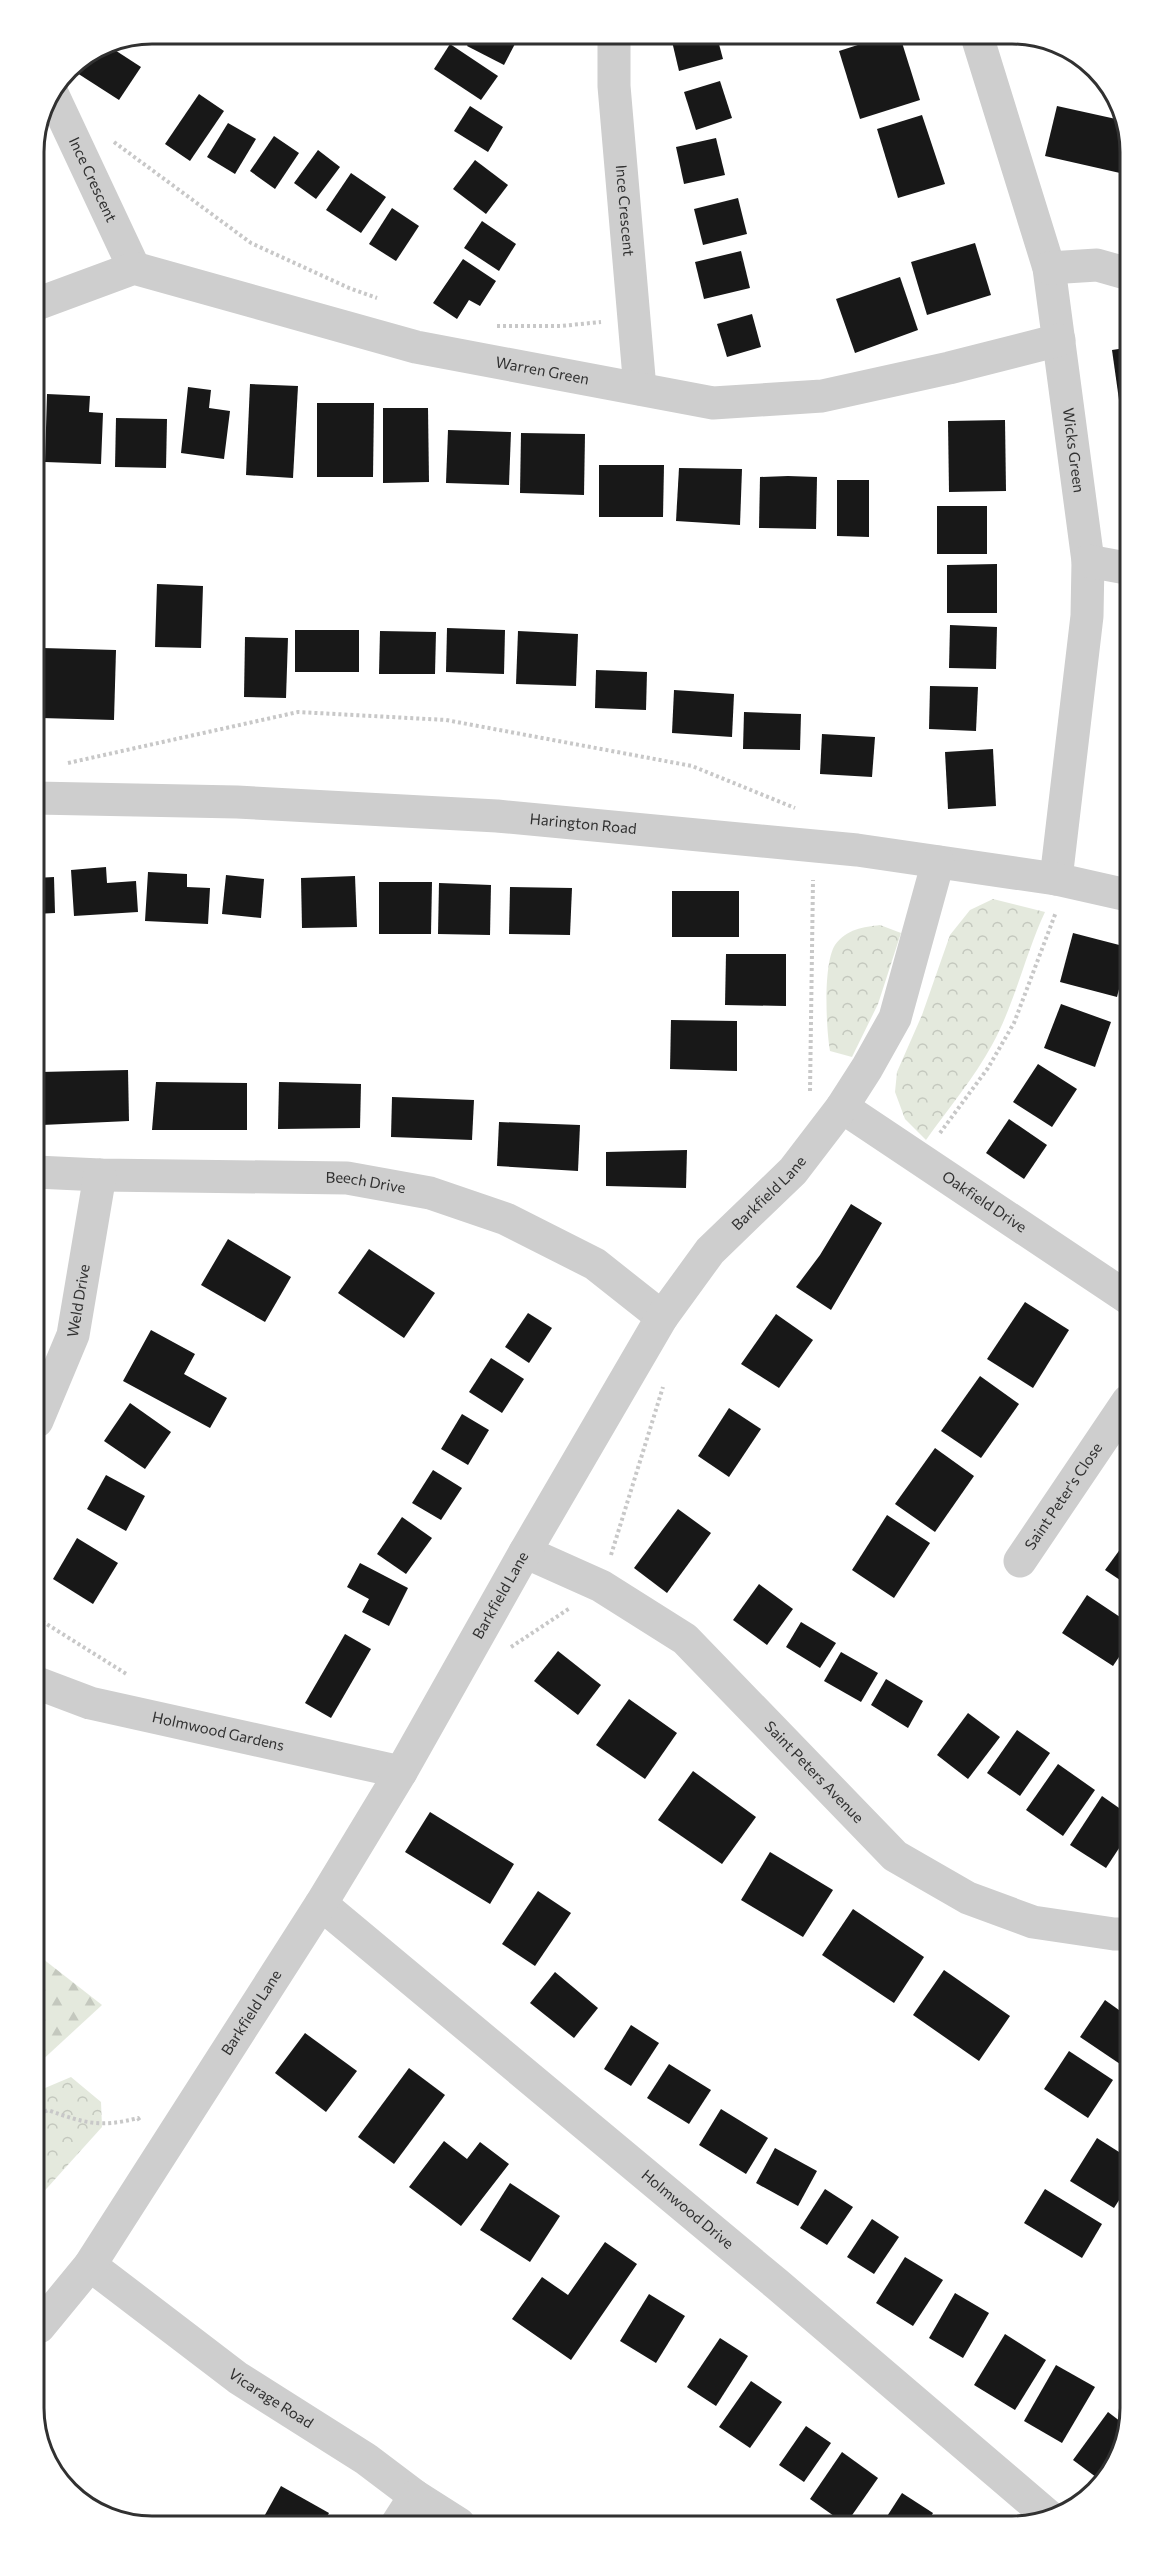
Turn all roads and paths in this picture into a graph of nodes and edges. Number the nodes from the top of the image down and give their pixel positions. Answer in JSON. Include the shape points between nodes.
{"nodes":[{"id":1,"x":614,"y":44,"type":"edge"},
{"id":2,"x":979,"y":44,"type":"edge"},
{"id":3,"x":56,"y":102,"type":"edge"},
{"id":4,"x":110,"y":139,"type":"dead end"},
{"id":5,"x":134,"y":268,"type":"junction"},
{"id":6,"x":1049,"y":268,"type":"junction"},
{"id":7,"x":1120,"y":272,"type":"edge"},
{"id":8,"x":382,"y":300,"type":"dead end"},
{"id":9,"x":44,"y":302,"type":"edge"},
{"id":10,"x":634,"y":318,"type":"junction"},
{"id":11,"x":486,"y":326,"type":"dead end"},
{"id":12,"x":1059,"y":340,"type":"junction"},
{"id":13,"x":640,"y":389,"type":"junction"},
{"id":14,"x":1088,"y":561,"type":"junction"},
{"id":15,"x":1120,"y":567,"type":"edge"},
{"id":16,"x":58,"y":765,"type":"dead end"},
{"id":17,"x":44,"y":798,"type":"edge"},
{"id":18,"x":801,"y":811,"type":"dead end"},
{"id":19,"x":813,"y":846,"type":"junction"},
{"id":20,"x":938,"y":862,"type":"junction"},
{"id":21,"x":1062,"y":881,"type":"junction"},
{"id":22,"x":1120,"y":893,"type":"edge"},
{"id":23,"x":810,"y":1092,"type":"dead end"},
{"id":24,"x":842,"y":1107,"type":"junction"},
{"id":25,"x":920,"y":1160,"type":"junction"},
{"id":26,"x":44,"y":1172,"type":"edge"},
{"id":27,"x":100,"y":1176,"type":"junction"},
{"id":28,"x":1120,"y":1293,"type":"edge"},
{"id":29,"x":662,"y":1317,"type":"junction"},
{"id":30,"x":663,"y":1385,"type":"dead end"},
{"id":31,"x":44,"y":1404,"type":"edge"},
{"id":32,"x":1120,"y":1413,"type":"edge"},
{"id":33,"x":525,"y":1552,"type":"junction"},
{"id":34,"x":1020,"y":1561,"type":"dead end"},
{"id":35,"x":601,"y":1586,"type":"junction"},
{"id":36,"x":510,"y":1647,"type":"dead end"},
{"id":37,"x":44,"y":1686,"type":"edge"},
{"id":38,"x":401,"y":1772,"type":"junction"},
{"id":39,"x":321,"y":1904,"type":"junction"},
{"id":40,"x":1120,"y":1933,"type":"edge"},
{"id":41,"x":44,"y":2112,"type":"edge"},
{"id":42,"x":168,"y":2143,"type":"junction"},
{"id":43,"x":90,"y":2265,"type":"junction"},
{"id":44,"x":44,"y":2321,"type":"edge"},
{"id":45,"x":415,"y":2496,"type":"junction"},
{"id":46,"x":1043,"y":2511,"type":"edge"},
{"id":47,"x":403,"y":2515,"type":"edge"},
{"id":48,"x":445,"y":2515,"type":"edge"}],
"edges":[{"from":1,"to":10,"type":"street","name":"Ince Crescent","via":[[614,86]]},
{"from":2,"to":6,"type":"street","name":"Wicks Green"},
{"from":3,"to":5,"type":"street","name":"Ince Crescent"},
{"from":4,"to":8,"type":"path","via":[[251,243]]},
{"from":5,"to":9,"type":"street"},
{"from":5,"to":13,"type":"street","name":"Warren Green","via":[[416,347]]},
{"from":6,"to":7,"type":"street","via":[[1097,265]]},
{"from":6,"to":12,"type":"street","name":"Wicks Green"},
{"from":10,"to":11,"type":"path","via":[[561,326]]},
{"from":10,"to":13,"type":"street","name":"Ince Crescent"},
{"from":12,"to":13,"type":"street","name":"Warren Green","via":[[822,396],[713,403]]},
{"from":12,"to":14,"type":"street","name":"Wicks Green"},
{"from":14,"to":15,"type":"street"},
{"from":14,"to":21,"type":"street","name":"Wicks Green","via":[[1087,616]]},
{"from":16,"to":18,"type":"path","via":[[298,712],[446,720],[692,766]]},
{"from":17,"to":19,"type":"street","name":"Harington Road","via":[[237,802],[497,816]]},
{"from":19,"to":20,"type":"street","name":"Harington Road"},
{"from":19,"to":23,"type":"path"},
{"from":20,"to":21,"type":"street","name":"Harington Road"},
{"from":20,"to":24,"type":"street","name":"Barkfield Lane","via":[[895,1018]]},
{"from":21,"to":22,"type":"street","name":"Harington Road"},
{"from":21,"to":25,"type":"path","via":[[1014,1023],[988,1068]]},
{"from":24,"to":25,"type":"street","name":"Oakfield Drive"},
{"from":24,"to":29,"type":"street","name":"Barkfield Lane","via":[[794,1171],[710,1251]]},
{"from":25,"to":28,"type":"street","name":"Oakfield Drive"},
{"from":26,"to":27,"type":"street","name":"Beech Drive"},
{"from":27,"to":29,"type":"street","name":"Beech Drive","via":[[347,1178],[430,1193],[506,1219],[594,1264]]},
{"from":27,"to":31,"type":"street","name":"Weld Drive","via":[[73,1335]]},
{"from":29,"to":33,"type":"street","name":"Barkfield Lane"},
{"from":30,"to":35,"type":"path"},
{"from":32,"to":34,"type":"street","name":"Saint Peter's Close"},
{"from":33,"to":35,"type":"street","name":"Saint Peters Avenue"},
{"from":33,"to":38,"type":"street","name":"Barkfield Lane"},
{"from":35,"to":36,"type":"path"},
{"from":35,"to":40,"type":"street","name":"Saint Peters Avenue","via":[[685,1639],[895,1856],[968,1899],[1033,1922]]},
{"from":37,"to":38,"type":"street","name":"Holmwood Gardens","via":[[90,1703]]},
{"from":38,"to":39,"type":"street","name":"Barkfield Lane"},
{"from":39,"to":42,"type":"street","name":"Barkfield Lane"},
{"from":39,"to":46,"type":"street","name":"Holmwood Drive"},
{"from":41,"to":42,"type":"path","via":[[113,2124],[138,2118],[144,2128]]},
{"from":42,"to":43,"type":"street","name":"Barkfield Lane"},
{"from":43,"to":44,"type":"street","name":"Barkfield Lane"},
{"from":43,"to":45,"type":"street","name":"Vicarage Road","via":[[238,2378],[366,2459]]},
{"from":45,"to":47,"type":"street"},
{"from":45,"to":48,"type":"street","name":"Vicarage Road"}]}
